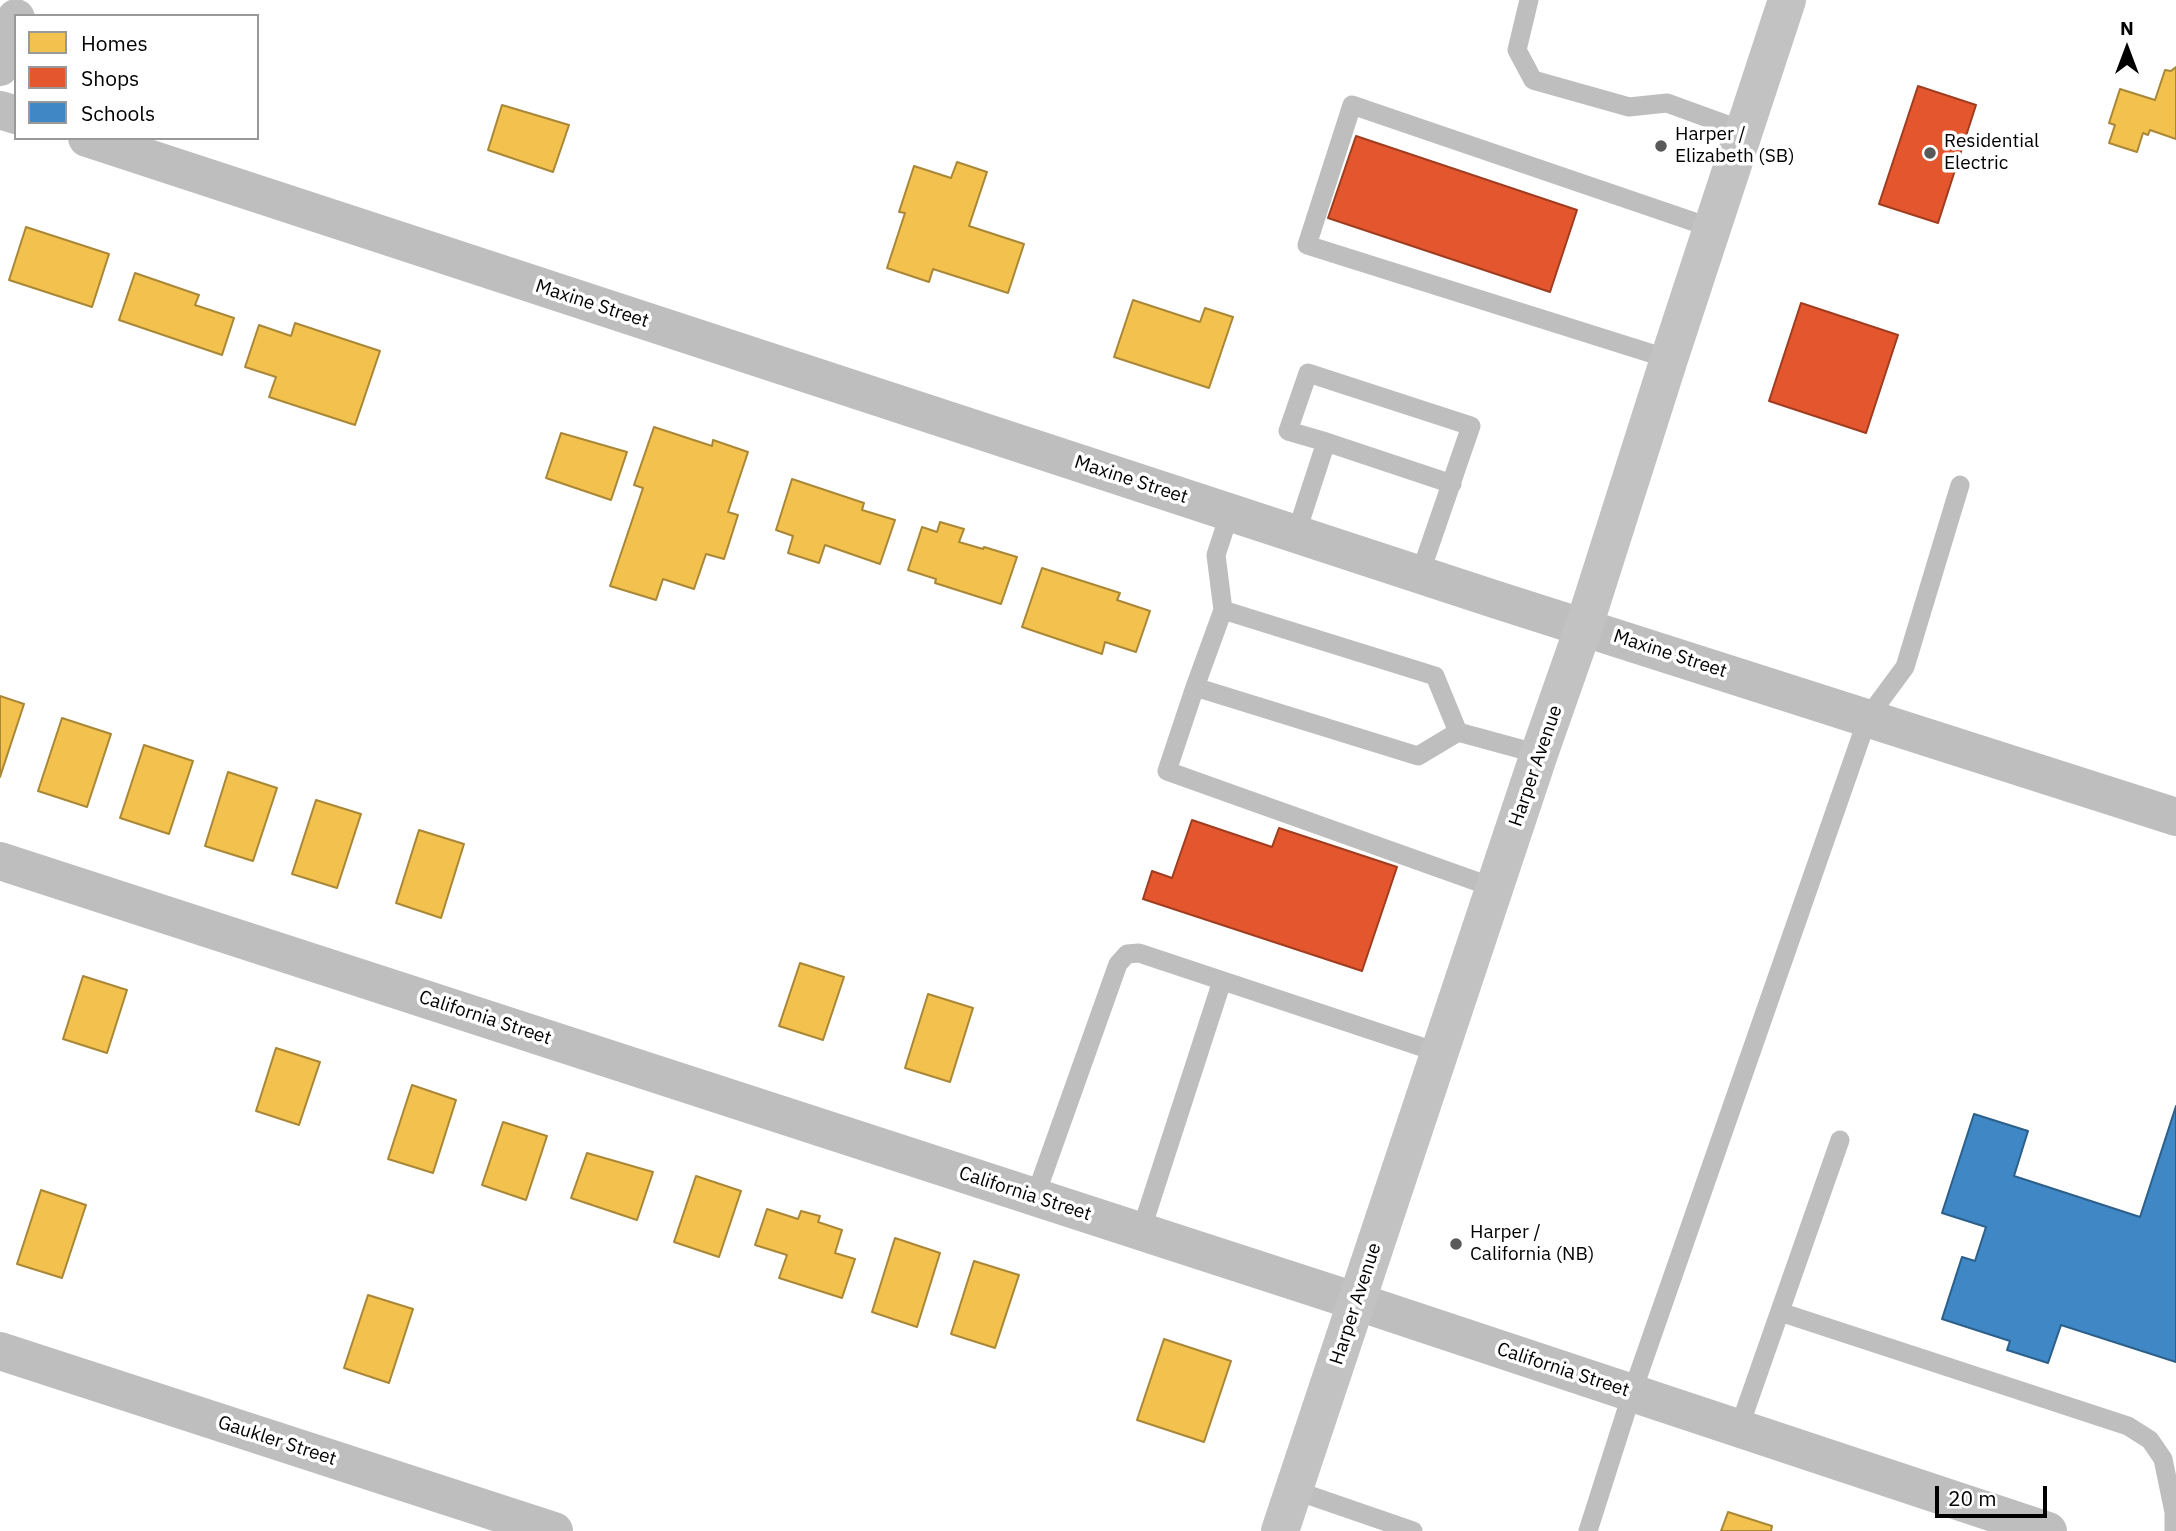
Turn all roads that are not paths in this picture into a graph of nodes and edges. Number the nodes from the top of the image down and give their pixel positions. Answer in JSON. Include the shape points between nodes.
{"nodes":[{"id":1,"x":1529,"y":0,"type":"edge"},
{"id":2,"x":1787,"y":0,"type":"edge"},
{"id":3,"x":14,"y":23,"type":"edge"},
{"id":4,"x":0,"y":67,"type":"edge"},
{"id":5,"x":1744,"y":131,"type":"junction"},
{"id":6,"x":93,"y":140,"type":"edge"},
{"id":7,"x":1712,"y":228,"type":"junction"},
{"id":8,"x":1669,"y":359,"type":"junction"},
{"id":9,"x":1326,"y":442,"type":"junction"},
{"id":10,"x":1452,"y":484,"type":"junction"},
{"id":11,"x":1960,"y":485,"type":"dead end"},
{"id":12,"x":1230,"y":512,"type":"junction"},
{"id":13,"x":1296,"y":534,"type":"junction"},
{"id":14,"x":1420,"y":574,"type":"junction"},
{"id":15,"x":1223,"y":610,"type":"junction"},
{"id":16,"x":1584,"y":626,"type":"junction"},
{"id":17,"x":1195,"y":687,"type":"junction"},
{"id":18,"x":1868,"y":718,"type":"junction"},
{"id":19,"x":1458,"y":732,"type":"junction"},
{"id":20,"x":1539,"y":754,"type":"junction"},
{"id":21,"x":2176,"y":817,"type":"edge"},
{"id":22,"x":0,"y":861,"type":"edge"},
{"id":23,"x":1495,"y":888,"type":"junction"},
{"id":24,"x":1222,"y":981,"type":"junction"},
{"id":25,"x":1440,"y":1053,"type":"junction"},
{"id":26,"x":1840,"y":1140,"type":"dead end"},
{"id":27,"x":1035,"y":1197,"type":"junction"},
{"id":28,"x":1141,"y":1231,"type":"junction"},
{"id":29,"x":1358,"y":1301,"type":"junction"},
{"id":30,"x":1780,"y":1312,"type":"junction"},
{"id":31,"x":0,"y":1351,"type":"edge"},
{"id":32,"x":1632,"y":1393,"type":"junction"},
{"id":33,"x":1739,"y":1429,"type":"junction"},
{"id":34,"x":1294,"y":1490,"type":"junction"},
{"id":35,"x":554,"y":1531,"type":"edge"},
{"id":36,"x":1280,"y":1531,"type":"edge"},
{"id":37,"x":1413,"y":1531,"type":"edge"},
{"id":38,"x":1588,"y":1531,"type":"edge"},
{"id":39,"x":2048,"y":1531,"type":"edge"},
{"id":40,"x":2174,"y":1531,"type":"edge"}],
"edges":[{"from":1,"to":5,"type":"lane","via":[[1517,50],[1533,80],[1629,107],[1667,103]]},
{"from":2,"to":5,"type":"main road","name":"Harper Avenue"},
{"from":3,"to":4,"type":"street"},
{"from":5,"to":7,"type":"main road","name":"Harper Avenue"},
{"from":6,"to":12,"type":"street","name":"Maxine Street"},
{"from":7,"to":8,"type":"main road","name":"Harper Avenue"},
{"from":7,"to":8,"type":"lane","via":[[1352,105],[1307,245]]},
{"from":8,"to":16,"type":"main road","name":"Harper Avenue"},
{"from":9,"to":10,"type":"lane"},
{"from":9,"to":10,"type":"lane","via":[[1288,431],[1308,373],[1471,426]]},
{"from":9,"to":13,"type":"lane"},
{"from":10,"to":14,"type":"lane"},
{"from":11,"to":18,"type":"lane","via":[[1905,667]]},
{"from":12,"to":13,"type":"street","name":"Maxine Street"},
{"from":12,"to":15,"type":"lane","via":[[1216,555]]},
{"from":13,"to":14,"type":"street","name":"Maxine Street"},
{"from":14,"to":16,"type":"street","name":"Maxine Street"},
{"from":15,"to":17,"type":"lane"},
{"from":15,"to":19,"type":"lane","via":[[1435,676]]},
{"from":16,"to":18,"type":"street","name":"Maxine Street"},
{"from":16,"to":20,"type":"main road","name":"Harper Avenue"},
{"from":17,"to":19,"type":"lane","via":[[1418,756]]},
{"from":17,"to":23,"type":"lane","via":[[1167,771]]},
{"from":18,"to":21,"type":"street","name":"Maxine Street"},
{"from":18,"to":32,"type":"lane"},
{"from":19,"to":20,"type":"lane"},
{"from":20,"to":23,"type":"main road","name":"Harper Avenue"},
{"from":22,"to":27,"type":"street","name":"California Street"},
{"from":23,"to":25,"type":"main road","name":"Harper Avenue"},
{"from":24,"to":25,"type":"lane"},
{"from":24,"to":27,"type":"lane","via":[[1139,953],[1127,954],[1118,964]]},
{"from":24,"to":28,"type":"lane"},
{"from":25,"to":29,"type":"main road","name":"Harper Avenue"},
{"from":26,"to":30,"type":"lane"},
{"from":27,"to":28,"type":"street","name":"California Street"},
{"from":28,"to":29,"type":"street","name":"California Street"},
{"from":29,"to":32,"type":"street","name":"California Street"},
{"from":29,"to":34,"type":"main road","name":"Harper Avenue"},
{"from":30,"to":33,"type":"lane"},
{"from":30,"to":40,"type":"lane","via":[[2128,1426],[2150,1440],[2163,1458]]},
{"from":31,"to":35,"type":"street","name":"Gaukler Street"},
{"from":32,"to":33,"type":"street","name":"California Street"},
{"from":32,"to":38,"type":"lane"},
{"from":33,"to":39,"type":"street","name":"California Street"},
{"from":34,"to":36,"type":"main road","name":"Harper Avenue"},
{"from":34,"to":37,"type":"lane"}]}
